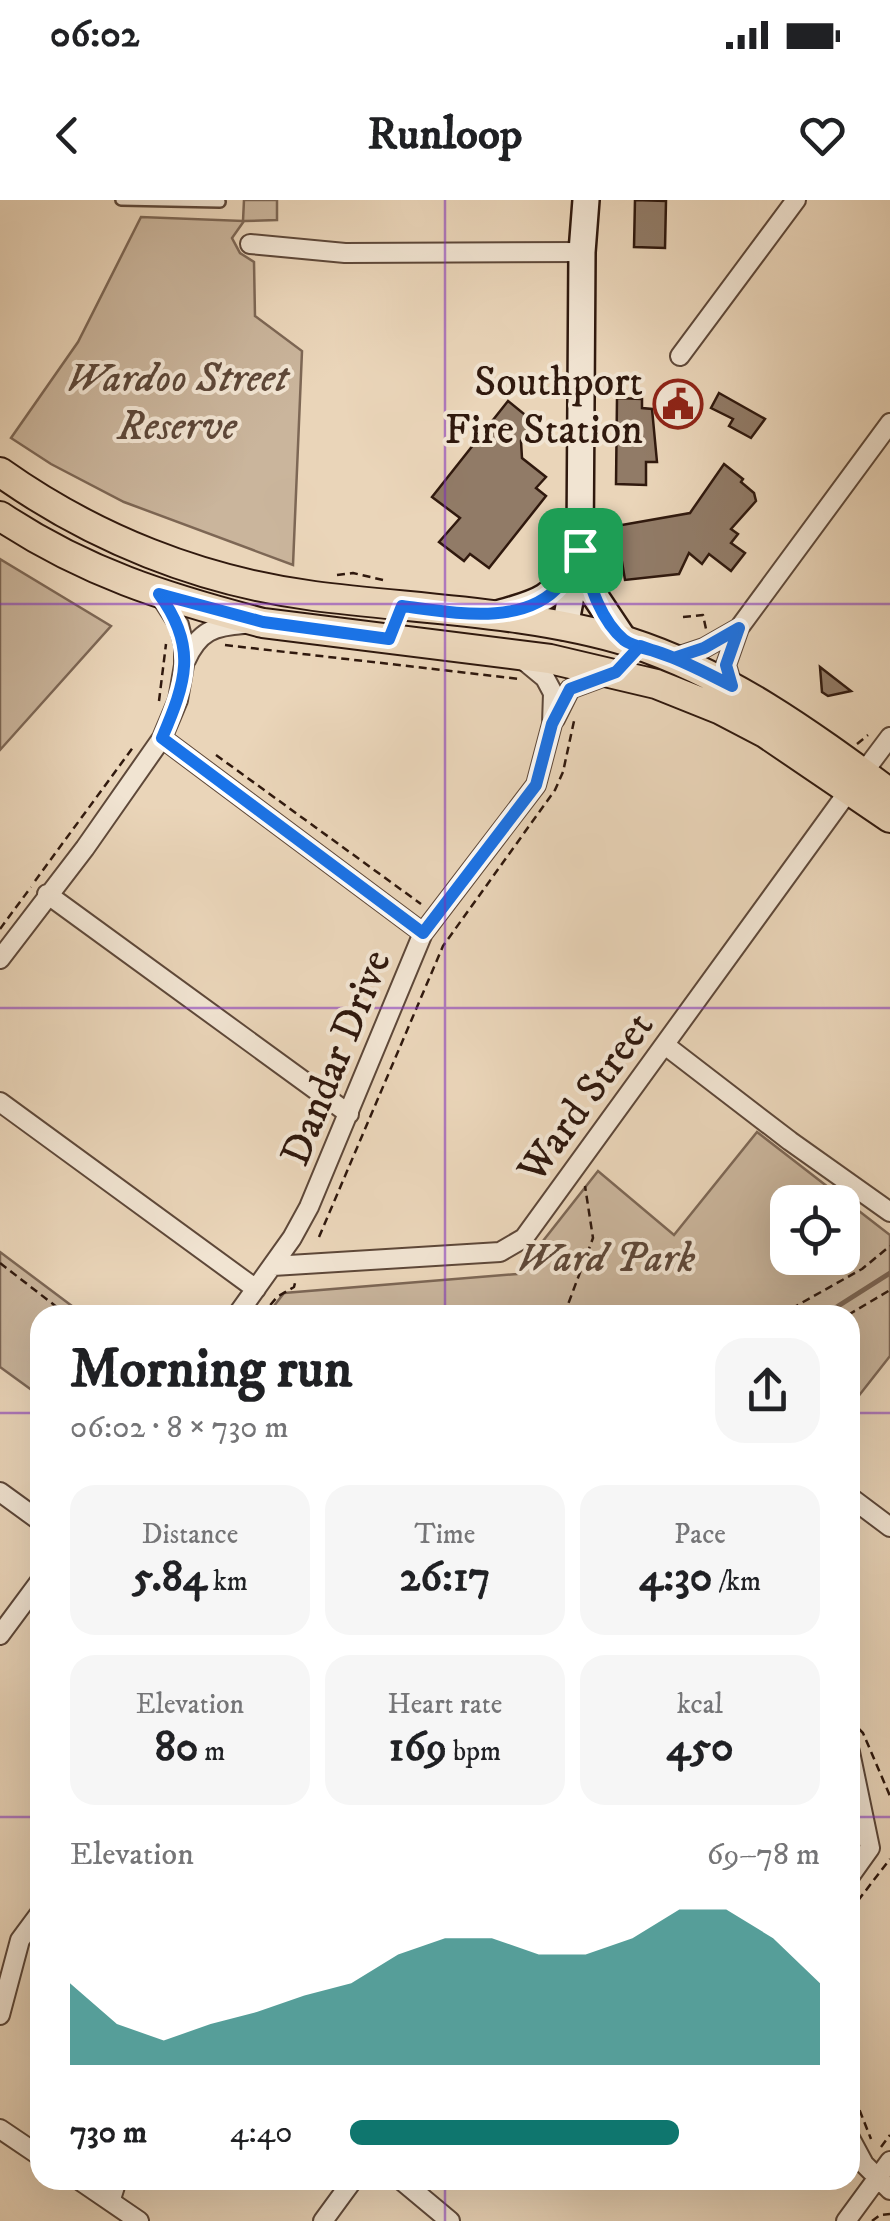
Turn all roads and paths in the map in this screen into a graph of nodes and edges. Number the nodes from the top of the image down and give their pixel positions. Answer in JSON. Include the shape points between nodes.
{"nodes":[{"id":1,"x":122,"y":200,"type":"edge"},
{"id":2,"x":586,"y":200,"type":"edge"},
{"id":3,"x":796,"y":200,"type":"edge"},
{"id":4,"x":220,"y":202,"type":"edge"},
{"id":5,"x":250,"y":244,"type":"dead end"},
{"id":6,"x":582,"y":252,"type":"junction"},
{"id":7,"x":680,"y":356,"type":"dead end"},
{"id":8,"x":890,"y":423,"type":"edge"},
{"id":9,"x":0,"y":472,"type":"edge"},
{"id":10,"x":0,"y":516,"type":"edge"},
{"id":11,"x":580,"y":550,"type":"junction"},
{"id":12,"x":159,"y":594,"type":"junction"},
{"id":13,"x":402,"y":606,"type":"junction"},
{"id":14,"x":488,"y":616,"type":"junction"},
{"id":15,"x":683,"y":618,"type":"dead end"},
{"id":16,"x":263,"y":622,"type":"junction"},
{"id":17,"x":565,"y":627,"type":"junction"},
{"id":18,"x":739,"y":628,"type":"junction"},
{"id":19,"x":169,"y":630,"type":"dead end"},
{"id":20,"x":707,"y":634,"type":"dead end"},
{"id":21,"x":389,"y":639,"type":"junction"},
{"id":22,"x":224,"y":644,"type":"dead end"},
{"id":23,"x":633,"y":644,"type":"junction"},
{"id":24,"x":514,"y":654,"type":"junction"},
{"id":25,"x":674,"y":658,"type":"junction"},
{"id":26,"x":184,"y":664,"type":"junction"},
{"id":27,"x":609,"y":671,"type":"junction"},
{"id":28,"x":528,"y":680,"type":"dead end"},
{"id":29,"x":732,"y":686,"type":"junction"},
{"id":30,"x":158,"y":705,"type":"dead end"},
{"id":31,"x":552,"y":724,"type":"junction"},
{"id":32,"x":890,"y":737,"type":"edge"},
{"id":33,"x":162,"y":738,"type":"junction"},
{"id":34,"x":137,"y":742,"type":"dead end"},
{"id":35,"x":214,"y":754,"type":"dead end"},
{"id":36,"x":857,"y":781,"type":"junction"},
{"id":37,"x":890,"y":793,"type":"edge"},
{"id":38,"x":890,"y":818,"type":"edge"},
{"id":39,"x":47,"y":894,"type":"junction"},
{"id":40,"x":421,"y":904,"type":"dead end"},
{"id":41,"x":0,"y":929,"type":"edge"},
{"id":42,"x":454,"y":930,"type":"dead end"},
{"id":43,"x":423,"y":933,"type":"junction"},
{"id":44,"x":0,"y":959,"type":"edge"},
{"id":45,"x":665,"y":1045,"type":"junction"},
{"id":46,"x":0,"y":1102,"type":"edge"},
{"id":47,"x":349,"y":1114,"type":"junction"},
{"id":48,"x":577,"y":1166,"type":"junction"},
{"id":49,"x":890,"y":1212,"type":"edge"},
{"id":50,"x":319,"y":1237,"type":"dead end"},
{"id":51,"x":890,"y":1246,"type":"edge"},
{"id":52,"x":0,"y":1263,"type":"edge"},
{"id":53,"x":273,"y":1266,"type":"junction"},
{"id":54,"x":295,"y":1283,"type":"dead end"},
{"id":55,"x":256,"y":1288,"type":"junction"},
{"id":56,"x":889,"y":1291,"type":"edge"},
{"id":57,"x":54,"y":1305,"type":"edge"},
{"id":58,"x":244,"y":1305,"type":"edge"},
{"id":59,"x":270,"y":1305,"type":"edge"},
{"id":60,"x":568,"y":1305,"type":"edge"},
{"id":61,"x":798,"y":1305,"type":"edge"},
{"id":62,"x":860,"y":1308,"type":"edge"},
{"id":63,"x":0,"y":1492,"type":"edge"},
{"id":64,"x":860,"y":1504,"type":"edge"},
{"id":65,"x":30,"y":1514,"type":"edge"},
{"id":66,"x":890,"y":1526,"type":"edge"},
{"id":67,"x":30,"y":1594,"type":"edge"},
{"id":68,"x":0,"y":1634,"type":"edge"},
{"id":69,"x":860,"y":1730,"type":"edge"},
{"id":70,"x":890,"y":1796,"type":"edge"},
{"id":71,"x":860,"y":1800,"type":"edge"},
{"id":72,"x":890,"y":1859,"type":"edge"},
{"id":73,"x":860,"y":1862,"type":"edge"},
{"id":74,"x":860,"y":1898,"type":"edge"},
{"id":75,"x":30,"y":1926,"type":"edge"},
{"id":76,"x":0,"y":2015,"type":"edge"},
{"id":77,"x":860,"y":2110,"type":"edge"},
{"id":78,"x":0,"y":2129,"type":"edge"},
{"id":79,"x":890,"y":2135,"type":"edge"},
{"id":80,"x":872,"y":2139,"type":"dead end"},
{"id":81,"x":30,"y":2149,"type":"edge"},
{"id":82,"x":860,"y":2152,"type":"edge"},
{"id":83,"x":885,"y":2154,"type":"edge"},
{"id":84,"x":883,"y":2184,"type":"edge"},
{"id":85,"x":96,"y":2190,"type":"edge"},
{"id":86,"x":114,"y":2190,"type":"edge"},
{"id":87,"x":345,"y":2190,"type":"edge"},
{"id":88,"x":413,"y":2190,"type":"edge"},
{"id":89,"x":111,"y":2199,"type":"junction"},
{"id":90,"x":890,"y":2214,"type":"edge"},
{"id":91,"x":138,"y":2221,"type":"edge"},
{"id":92,"x":323,"y":2221,"type":"edge"},
{"id":93,"x":450,"y":2221,"type":"edge"},
{"id":94,"x":846,"y":2221,"type":"edge"},
{"id":95,"x":872,"y":2221,"type":"edge"}],
"edges":[{"from":1,"to":4,"type":"lane"},
{"from":2,"to":6,"type":"street"},
{"from":3,"to":7,"type":"street"},
{"from":5,"to":6,"type":"street","via":[[345,253]]},
{"from":6,"to":11,"type":"street"},
{"from":8,"to":18,"type":"street"},
{"from":9,"to":13,"type":"main road","via":[[80,522],[168,561],[309,596]]},
{"from":10,"to":12,"type":"main road","via":[[71,560]]},
{"from":11,"to":14,"type":"street","via":[[560,585],[537,602]]},
{"from":11,"to":17,"type":"street"},
{"from":11,"to":23,"type":"street","via":[[593,594]]},
{"from":12,"to":16,"type":"main road"},
{"from":12,"to":26,"type":"street","via":[[181,629]]},
{"from":13,"to":14,"type":"main road"},
{"from":13,"to":21,"type":"lane"},
{"from":14,"to":17,"type":"main road"},
{"from":15,"to":20,"type":"path","via":[[702,615]]},
{"from":16,"to":21,"type":"main road"},
{"from":16,"to":26,"type":"street","via":[[206,631]]},
{"from":17,"to":23,"type":"main road"},
{"from":17,"to":27,"type":"main road","via":[[571,646]]},
{"from":18,"to":25,"type":"street"},
{"from":18,"to":29,"type":"street","via":[[726,665]]},
{"from":19,"to":30,"type":"path"},
{"from":21,"to":24,"type":"main road"},
{"from":22,"to":28,"type":"path"},
{"from":23,"to":25,"type":"main road"},
{"from":23,"to":27,"type":"lane"},
{"from":24,"to":27,"type":"main road"},
{"from":24,"to":31,"type":"street","name":"Dandar Drive","via":[[551,686]]},
{"from":25,"to":29,"type":"main road"},
{"from":26,"to":33,"type":"street"},
{"from":27,"to":31,"type":"street","name":"Dandar Drive","via":[[570,689]]},
{"from":27,"to":36,"type":"main road","via":[[721,710]]},
{"from":29,"to":36,"type":"main road","via":[[804,728]]},
{"from":31,"to":43,"type":"street","name":"Dandar Drive","via":[[536,785]]},
{"from":32,"to":36,"type":"street","name":"Ward Street"},
{"from":33,"to":39,"type":"street"},
{"from":33,"to":43,"type":"street"},
{"from":34,"to":41,"type":"path"},
{"from":35,"to":40,"type":"path"},
{"from":36,"to":37,"type":"main road"},
{"from":36,"to":38,"type":"main road"},
{"from":36,"to":45,"type":"street","name":"Ward Street"},
{"from":39,"to":44,"type":"street"},
{"from":39,"to":47,"type":"street"},
{"from":42,"to":50,"type":"path"},
{"from":43,"to":47,"type":"street","name":"Dandar Drive"},
{"from":45,"to":48,"type":"street","name":"Ward Street"},
{"from":45,"to":49,"type":"street"},
{"from":46,"to":55,"type":"street"},
{"from":47,"to":53,"type":"street","name":"Dandar Drive","via":[[310,1207]]},
{"from":48,"to":53,"type":"street","name":"Ward Street","via":[[524,1238],[500,1252]]},
{"from":48,"to":60,"type":"path","via":[[593,1238]]},
{"from":51,"to":61,"type":"path"},
{"from":52,"to":57,"type":"path"},
{"from":53,"to":55,"type":"street","name":"Dandar Drive"},
{"from":54,"to":59,"type":"path"},
{"from":55,"to":58,"type":"street","name":"Dandar Drive"},
{"from":56,"to":62,"type":"path"},
{"from":63,"to":65,"type":"street"},
{"from":64,"to":66,"type":"street"},
{"from":67,"to":68,"type":"street"},
{"from":69,"to":70,"type":"path"},
{"from":71,"to":73,"type":"street","via":[[870,1848]]},
{"from":72,"to":74,"type":"path"},
{"from":75,"to":76,"type":"street","via":[[20,1940]]},
{"from":77,"to":80,"type":"path"},
{"from":78,"to":81,"type":"street"},
{"from":79,"to":83,"type":"path"},
{"from":82,"to":84,"type":"street"},
{"from":83,"to":84,"type":"street"},
{"from":84,"to":94,"type":"street"},
{"from":85,"to":89,"type":"street"},
{"from":86,"to":89,"type":"street"},
{"from":87,"to":92,"type":"street"},
{"from":88,"to":93,"type":"street"},
{"from":89,"to":91,"type":"street"},
{"from":90,"to":95,"type":"path"}]}
